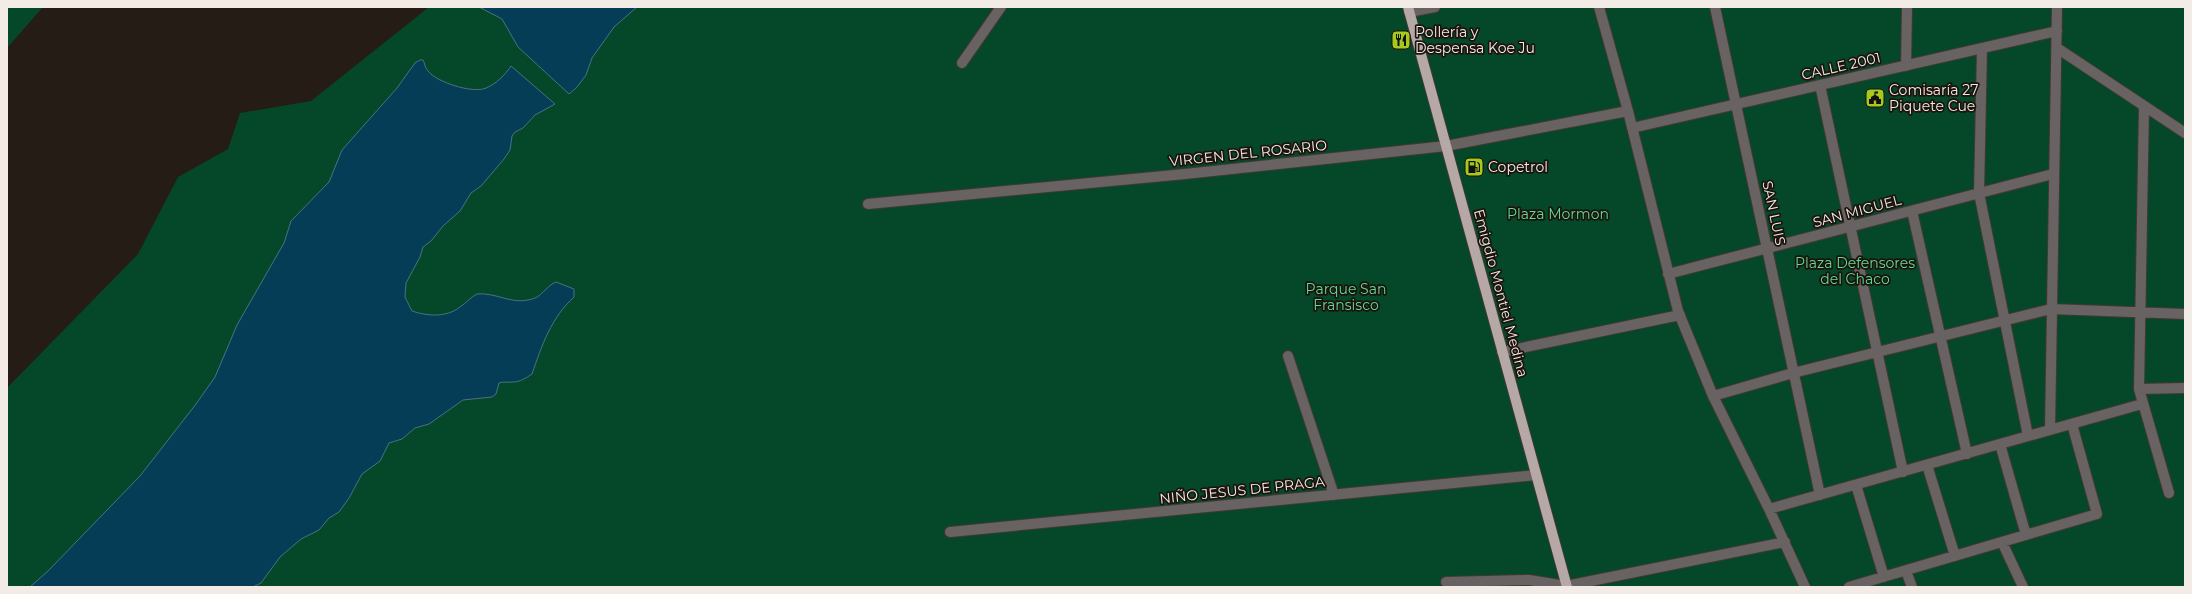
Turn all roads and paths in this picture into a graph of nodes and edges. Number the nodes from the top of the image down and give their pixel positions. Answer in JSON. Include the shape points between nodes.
{"nodes":[{"id":1,"x":1001,"y":7,"type":"edge"},
{"id":2,"x":1435,"y":7,"type":"edge"},
{"id":3,"x":1599,"y":7,"type":"edge"},
{"id":4,"x":1715,"y":7,"type":"edge"},
{"id":5,"x":1907,"y":7,"type":"edge"},
{"id":6,"x":2057,"y":7,"type":"edge"},
{"id":7,"x":1408,"y":10,"type":"edge"},
{"id":8,"x":2057,"y":32,"type":"junction"},
{"id":9,"x":1982,"y":48,"type":"junction"},
{"id":10,"x":2057,"y":48,"type":"junction"},
{"id":11,"x":962,"y":63,"type":"dead end"},
{"id":12,"x":1906,"y":66,"type":"junction"},
{"id":13,"x":1820,"y":85,"type":"junction"},
{"id":14,"x":1736,"y":104,"type":"junction"},
{"id":15,"x":2144,"y":106,"type":"junction"},
{"id":16,"x":1628,"y":111,"type":"junction"},
{"id":17,"x":1632,"y":128,"type":"junction"},
{"id":18,"x":2185,"y":133,"type":"edge"},
{"id":19,"x":1446,"y":146,"type":"junction"},
{"id":20,"x":2053,"y":174,"type":"junction"},
{"id":21,"x":1979,"y":193,"type":"junction"},
{"id":22,"x":868,"y":204,"type":"dead end"},
{"id":23,"x":1912,"y":211,"type":"junction"},
{"id":24,"x":1850,"y":227,"type":"junction"},
{"id":25,"x":1767,"y":249,"type":"junction"},
{"id":26,"x":1668,"y":274,"type":"junction"},
{"id":27,"x":2051,"y":309,"type":"junction"},
{"id":28,"x":2139,"y":312,"type":"junction"},
{"id":29,"x":2185,"y":314,"type":"edge"},
{"id":30,"x":1680,"y":315,"type":"junction"},
{"id":31,"x":2005,"y":321,"type":"junction"},
{"id":32,"x":1940,"y":337,"type":"junction"},
{"id":33,"x":1502,"y":352,"type":"junction"},
{"id":34,"x":1877,"y":352,"type":"junction"},
{"id":35,"x":1288,"y":356,"type":"dead end"},
{"id":36,"x":1793,"y":373,"type":"junction"},
{"id":37,"x":2185,"y":388,"type":"edge"},
{"id":38,"x":2139,"y":389,"type":"junction"},
{"id":39,"x":1713,"y":396,"type":"junction"},
{"id":40,"x":2142,"y":404,"type":"junction"},
{"id":41,"x":2072,"y":424,"type":"junction"},
{"id":42,"x":2050,"y":430,"type":"junction"},
{"id":43,"x":2028,"y":436,"type":"junction"},
{"id":44,"x":2000,"y":444,"type":"junction"},
{"id":45,"x":1967,"y":454,"type":"junction"},
{"id":46,"x":1927,"y":465,"type":"junction"},
{"id":47,"x":1903,"y":472,"type":"junction"},
{"id":48,"x":1536,"y":475,"type":"junction"},
{"id":49,"x":1856,"y":485,"type":"junction"},
{"id":50,"x":2169,"y":493,"type":"dead end"},
{"id":51,"x":1334,"y":495,"type":"junction"},
{"id":52,"x":1820,"y":495,"type":"junction"},
{"id":53,"x":1770,"y":509,"type":"junction"},
{"id":54,"x":950,"y":532,"type":"dead end"},
{"id":55,"x":2026,"y":536,"type":"junction"},
{"id":56,"x":1785,"y":542,"type":"junction"},
{"id":57,"x":2002,"y":542,"type":"junction"},
{"id":58,"x":1955,"y":556,"type":"junction"},
{"id":59,"x":1906,"y":570,"type":"junction"},
{"id":60,"x":1884,"y":577,"type":"junction"},
{"id":61,"x":1446,"y":582,"type":"dead end"},
{"id":62,"x":1566,"y":587,"type":"edge"},
{"id":63,"x":1805,"y":587,"type":"edge"},
{"id":64,"x":1849,"y":587,"type":"edge"},
{"id":65,"x":1912,"y":587,"type":"edge"},
{"id":66,"x":2022,"y":587,"type":"edge"}],
"edges":[{"from":1,"to":11,"type":"street"},
{"from":2,"to":7,"type":"street"},
{"from":3,"to":16,"type":"street"},
{"from":4,"to":14,"type":"street","name":"SAN LUIS"},
{"from":5,"to":12,"type":"street"},
{"from":6,"to":8,"type":"street"},
{"from":7,"to":19,"type":"main road","name":"Emigdio Montiel Medina"},
{"from":8,"to":9,"type":"street","name":"CALLE 2001"},
{"from":8,"to":10,"type":"street"},
{"from":9,"to":12,"type":"street","name":"CALLE 2001"},
{"from":9,"to":21,"type":"street"},
{"from":10,"to":15,"type":"street"},
{"from":10,"to":20,"type":"street"},
{"from":12,"to":13,"type":"street","name":"CALLE 2001"},
{"from":13,"to":14,"type":"street","name":"CALLE 2001"},
{"from":13,"to":24,"type":"street"},
{"from":14,"to":17,"type":"street","name":"CALLE 2001"},
{"from":14,"to":25,"type":"street","name":"SAN LUIS"},
{"from":15,"to":18,"type":"street"},
{"from":15,"to":28,"type":"street"},
{"from":16,"to":17,"type":"street"},
{"from":16,"to":19,"type":"street","name":"VIRGEN DEL ROSARIO"},
{"from":17,"to":26,"type":"street"},
{"from":19,"to":22,"type":"street","name":"VIRGEN DEL ROSARIO"},
{"from":19,"to":33,"type":"main road","name":"Emigdio Montiel Medina"},
{"from":20,"to":21,"type":"street","name":"SAN MIGUEL"},
{"from":20,"to":27,"type":"street"},
{"from":21,"to":23,"type":"street","name":"SAN MIGUEL"},
{"from":21,"to":31,"type":"street"},
{"from":23,"to":24,"type":"street","name":"SAN MIGUEL"},
{"from":23,"to":32,"type":"street"},
{"from":24,"to":25,"type":"street","name":"SAN MIGUEL"},
{"from":24,"to":34,"type":"street"},
{"from":25,"to":26,"type":"street","name":"SAN MIGUEL"},
{"from":25,"to":36,"type":"street","name":"SAN LUIS"},
{"from":26,"to":30,"type":"street"},
{"from":27,"to":28,"type":"street"},
{"from":27,"to":31,"type":"street"},
{"from":27,"to":42,"type":"street"},
{"from":28,"to":29,"type":"street"},
{"from":28,"to":38,"type":"street"},
{"from":30,"to":33,"type":"street"},
{"from":30,"to":39,"type":"street"},
{"from":31,"to":32,"type":"street"},
{"from":31,"to":43,"type":"street"},
{"from":32,"to":34,"type":"street"},
{"from":32,"to":45,"type":"street"},
{"from":33,"to":48,"type":"main road","name":"Emigdio Montiel Medina"},
{"from":34,"to":36,"type":"street"},
{"from":34,"to":47,"type":"street"},
{"from":35,"to":51,"type":"street"},
{"from":36,"to":39,"type":"street"},
{"from":36,"to":52,"type":"street","name":"SAN LUIS"},
{"from":37,"to":38,"type":"street"},
{"from":38,"to":40,"type":"street"},
{"from":39,"to":53,"type":"street"},
{"from":40,"to":41,"type":"street"},
{"from":40,"to":50,"type":"street"},
{"from":41,"to":42,"type":"street"},
{"from":41,"to":55,"type":"street","via":[[2097,514]]},
{"from":42,"to":43,"type":"street"},
{"from":43,"to":44,"type":"street"},
{"from":44,"to":45,"type":"street"},
{"from":44,"to":55,"type":"street"},
{"from":45,"to":46,"type":"street"},
{"from":46,"to":47,"type":"street"},
{"from":46,"to":58,"type":"street"},
{"from":47,"to":49,"type":"street"},
{"from":48,"to":51,"type":"street","name":"NIÑO JESUS DE PRAGA"},
{"from":48,"to":62,"type":"main road","name":"Emigdio Montiel Medina"},
{"from":49,"to":52,"type":"street"},
{"from":49,"to":60,"type":"street"},
{"from":51,"to":54,"type":"street","name":"NIÑO JESUS DE PRAGA"},
{"from":52,"to":53,"type":"street"},
{"from":53,"to":56,"type":"street"},
{"from":55,"to":57,"type":"street"},
{"from":56,"to":62,"type":"street"},
{"from":56,"to":63,"type":"street"},
{"from":57,"to":58,"type":"street"},
{"from":57,"to":66,"type":"street"},
{"from":58,"to":59,"type":"street"},
{"from":59,"to":60,"type":"street"},
{"from":59,"to":65,"type":"street"},
{"from":60,"to":64,"type":"street"},
{"from":61,"to":62,"type":"street","via":[[1529,580]]}]}
